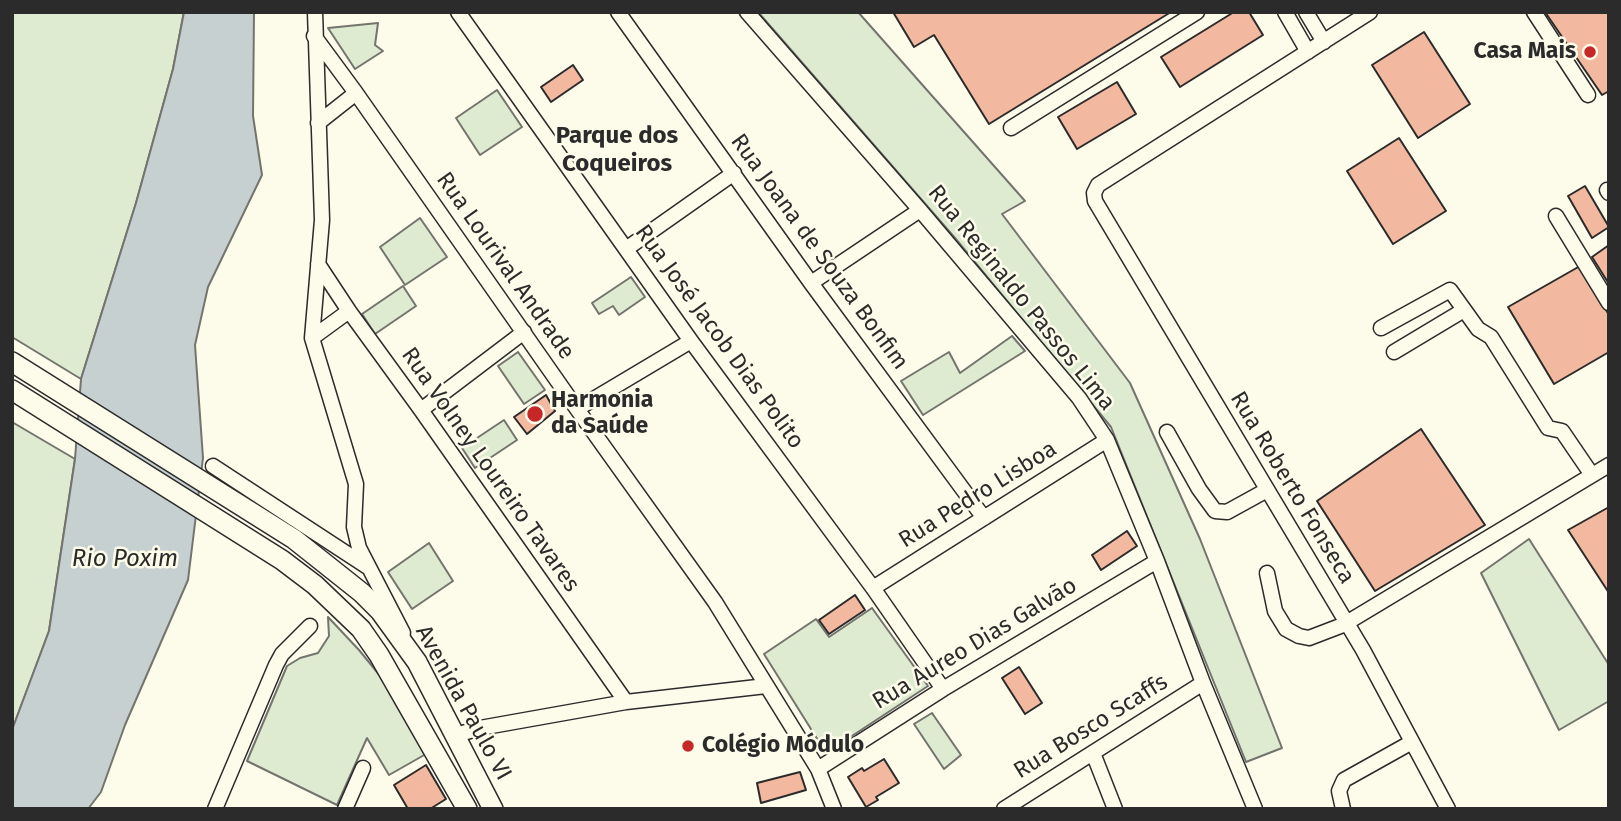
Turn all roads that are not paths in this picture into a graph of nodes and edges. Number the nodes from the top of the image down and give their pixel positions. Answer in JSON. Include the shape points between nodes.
{"nodes":[{"id":1,"x":315,"y":12,"type":"edge"},
{"id":2,"x":458,"y":12,"type":"edge"},
{"id":3,"x":618,"y":12,"type":"edge"},
{"id":4,"x":747,"y":12,"type":"edge"},
{"id":5,"x":1197,"y":12,"type":"edge"},
{"id":6,"x":1285,"y":12,"type":"edge"},
{"id":7,"x":1306,"y":12,"type":"edge"},
{"id":8,"x":1370,"y":12,"type":"edge"},
{"id":9,"x":1534,"y":12,"type":"edge"},
{"id":10,"x":314,"y":36,"type":"junction"},
{"id":11,"x":1324,"y":42,"type":"junction"},
{"id":12,"x":1308,"y":52,"type":"junction"},
{"id":13,"x":356,"y":93,"type":"junction"},
{"id":14,"x":1588,"y":94,"type":"dead end"},
{"id":15,"x":318,"y":123,"type":"junction"},
{"id":16,"x":1011,"y":128,"type":"dead end"},
{"id":17,"x":734,"y":173,"type":"junction"},
{"id":18,"x":920,"y":210,"type":"junction"},
{"id":19,"x":1556,"y":216,"type":"dead end"},
{"id":20,"x":626,"y":249,"type":"junction"},
{"id":21,"x":318,"y":264,"type":"junction"},
{"id":22,"x":811,"y":283,"type":"junction"},
{"id":23,"x":1609,"y":303,"type":"edge"},
{"id":24,"x":1464,"y":310,"type":"junction"},
{"id":25,"x":349,"y":311,"type":"junction"},
{"id":26,"x":1381,"y":328,"type":"dead end"},
{"id":27,"x":524,"y":331,"type":"junction"},
{"id":28,"x":312,"y":338,"type":"junction"},
{"id":29,"x":691,"y":341,"type":"junction"},
{"id":30,"x":1394,"y":352,"type":"dead end"},
{"id":31,"x":12,"y":362,"type":"edge"},
{"id":32,"x":12,"y":390,"type":"edge"},
{"id":33,"x":577,"y":409,"type":"junction"},
{"id":34,"x":421,"y":410,"type":"junction"},
{"id":35,"x":1167,"y":432,"type":"dead end"},
{"id":36,"x":1107,"y":440,"type":"junction"},
{"id":37,"x":1609,"y":464,"type":"edge"},
{"id":38,"x":213,"y":466,"type":"dead end"},
{"id":39,"x":1592,"y":475,"type":"junction"},
{"id":40,"x":1267,"y":490,"type":"junction"},
{"id":41,"x":984,"y":518,"type":"junction"},
{"id":42,"x":1157,"y":561,"type":"junction"},
{"id":43,"x":370,"y":569,"type":"junction"},
{"id":44,"x":1267,"y":573,"type":"dead end"},
{"id":45,"x":873,"y":588,"type":"junction"},
{"id":46,"x":1346,"y":623,"type":"junction"},
{"id":47,"x":310,"y":626,"type":"dead end"},
{"id":48,"x":417,"y":662,"type":"junction"},
{"id":49,"x":1202,"y":683,"type":"junction"},
{"id":50,"x":766,"y":686,"type":"junction"},
{"id":51,"x":943,"y":689,"type":"junction"},
{"id":52,"x":626,"y":702,"type":"junction"},
{"id":53,"x":456,"y":735,"type":"junction"},
{"id":54,"x":1412,"y":742,"type":"junction"},
{"id":55,"x":1093,"y":753,"type":"junction"},
{"id":56,"x":363,"y":768,"type":"dead end"},
{"id":57,"x":818,"y":769,"type":"junction"},
{"id":58,"x":215,"y":809,"type":"edge"},
{"id":59,"x":345,"y":809,"type":"edge"},
{"id":60,"x":467,"y":809,"type":"edge"},
{"id":61,"x":493,"y":809,"type":"edge"},
{"id":62,"x":834,"y":809,"type":"edge"},
{"id":63,"x":1004,"y":809,"type":"edge"},
{"id":64,"x":1115,"y":809,"type":"edge"},
{"id":65,"x":1255,"y":809,"type":"edge"},
{"id":66,"x":1343,"y":809,"type":"edge"},
{"id":67,"x":1448,"y":809,"type":"edge"}],
"edges":[{"from":1,"to":10,"type":"street"},
{"from":2,"to":20,"type":"street","name":"Rua José Jacob Dias Polito"},
{"from":3,"to":17,"type":"street","name":"Rua Joana de Souza Bonfim"},
{"from":4,"to":18,"type":"street","name":"Rua Reginaldo Passos Lima"},
{"from":5,"to":16,"type":"street"},
{"from":6,"to":12,"type":"street"},
{"from":7,"to":11,"type":"street"},
{"from":8,"to":11,"type":"street"},
{"from":9,"to":14,"type":"street"},
{"from":10,"to":13,"type":"street","name":"Rua Lourival Andrade"},
{"from":10,"to":15,"type":"street"},
{"from":11,"to":12,"type":"street"},
{"from":12,"to":40,"type":"street","name":"Rua Roberto Fonseca","via":[[1098,185],[1094,193]]},
{"from":13,"to":15,"type":"street"},
{"from":13,"to":27,"type":"street","name":"Rua Lourival Andrade"},
{"from":15,"to":21,"type":"street","via":[[322,220]]},
{"from":17,"to":20,"type":"street"},
{"from":17,"to":22,"type":"street","name":"Rua Joana de Souza Bonfim"},
{"from":18,"to":22,"type":"street"},
{"from":18,"to":36,"type":"street","name":"Rua Reginaldo Passos Lima","via":[[1079,398]]},
{"from":19,"to":23,"type":"street"},
{"from":20,"to":29,"type":"street","name":"Rua José Jacob Dias Polito"},
{"from":21,"to":25,"type":"street","name":"Rua Volney Loureiro Tavares"},
{"from":21,"to":28,"type":"street"},
{"from":22,"to":41,"type":"street","name":"Rua Joana de Souza Bonfim"},
{"from":24,"to":26,"type":"street","via":[[1448,289]]},
{"from":24,"to":30,"type":"street"},
{"from":24,"to":39,"type":"street","via":[[1478,329],[1492,337],[1548,428],[1562,431]]},
{"from":25,"to":28,"type":"street"},
{"from":25,"to":34,"type":"street","name":"Rua Volney Loureiro Tavares"},
{"from":27,"to":33,"type":"street","name":"Rua Lourival Andrade"},
{"from":27,"to":34,"type":"street"},
{"from":28,"to":43,"type":"street","via":[[356,484],[354,527]]},
{"from":29,"to":33,"type":"street"},
{"from":29,"to":45,"type":"street","name":"Rua José Jacob Dias Polito"},
{"from":31,"to":48,"type":"main road","name":"Avenida Paulo VI","via":[[326,562],[380,611]]},
{"from":32,"to":60,"type":"main road","name":"Avenida Paulo VI","via":[[315,585],[361,629]]},
{"from":33,"to":50,"type":"street","name":"Rua Lourival Andrade","via":[[715,602]]},
{"from":34,"to":52,"type":"street","name":"Rua Volney Loureiro Tavares"},
{"from":35,"to":40,"type":"street","via":[[1215,511],[1227,512]]},
{"from":36,"to":41,"type":"street","name":"Rua Pedro Lisboa"},
{"from":36,"to":42,"type":"street","name":"Rua Reginaldo Passos Lima"},
{"from":37,"to":39,"type":"street"},
{"from":38,"to":43,"type":"street"},
{"from":39,"to":46,"type":"street"},
{"from":40,"to":46,"type":"street","name":"Rua Roberto Fonseca"},
{"from":41,"to":45,"type":"street","name":"Rua Pedro Lisboa"},
{"from":42,"to":49,"type":"street","name":"Rua Reginaldo Passos Lima"},
{"from":42,"to":51,"type":"street","name":"Rua Aureo Dias Galvão"},
{"from":43,"to":48,"type":"street"},
{"from":44,"to":46,"type":"street","via":[[1275,611],[1286,629],[1309,638]]},
{"from":45,"to":51,"type":"street","name":"Rua José Jacob Dias Polito"},
{"from":46,"to":54,"type":"street","name":"Rua Roberto Fonseca"},
{"from":47,"to":58,"type":"street","via":[[275,665]]},
{"from":48,"to":53,"type":"main road","name":"Avenida Paulo VI"},
{"from":49,"to":55,"type":"street","name":"Rua Bosco Scaffs"},
{"from":49,"to":65,"type":"street","name":"Rua Reginaldo Passos Lima"},
{"from":50,"to":52,"type":"street"},
{"from":50,"to":57,"type":"street","name":"Rua Lourival Andrade"},
{"from":51,"to":57,"type":"street","name":"Rua Aureo Dias Galvão"},
{"from":52,"to":53,"type":"street"},
{"from":53,"to":61,"type":"main road","name":"Avenida Paulo VI"},
{"from":54,"to":66,"type":"street","via":[[1343,780],[1339,790]]},
{"from":54,"to":67,"type":"street","name":"Rua Roberto Fonseca"},
{"from":55,"to":63,"type":"street","name":"Rua Bosco Scaffs"},
{"from":55,"to":64,"type":"street"},
{"from":56,"to":59,"type":"street"},
{"from":57,"to":62,"type":"street","name":"Rua Lourival Andrade"}]}
